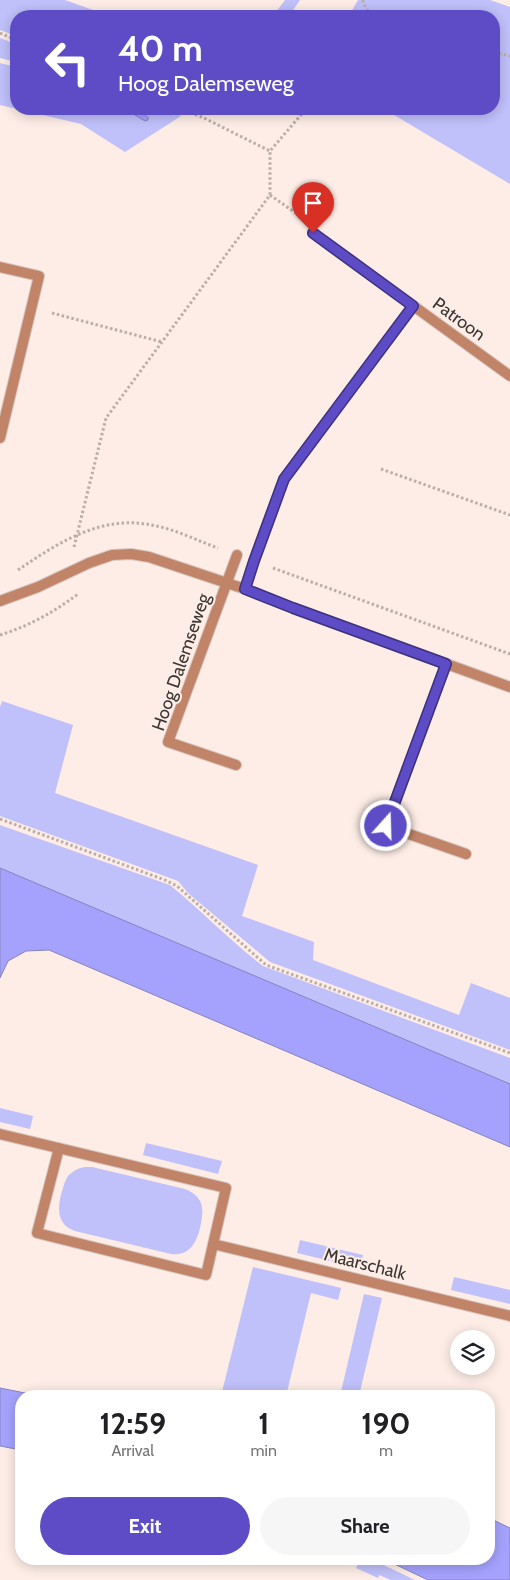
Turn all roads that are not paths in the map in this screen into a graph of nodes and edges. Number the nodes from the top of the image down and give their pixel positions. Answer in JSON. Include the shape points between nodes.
{"nodes":[{"id":1,"x":313,"y":233,"type":"road end"},
{"id":2,"x":0,"y":267,"type":"edge"},
{"id":3,"x":413,"y":306,"type":"junction"},
{"id":4,"x":510,"y":376,"type":"edge"},
{"id":5,"x":0,"y":438,"type":"edge"},
{"id":6,"x":236,"y":555,"type":"dead end"},
{"id":7,"x":226,"y":583,"type":"junction"},
{"id":8,"x":245,"y":589,"type":"junction"},
{"id":9,"x":0,"y":601,"type":"edge"},
{"id":10,"x":446,"y":664,"type":"junction"},
{"id":11,"x":510,"y":687,"type":"edge"},
{"id":12,"x":236,"y":765,"type":"dead end"},
{"id":13,"x":466,"y":854,"type":"dead end"},
{"id":14,"x":0,"y":1134,"type":"edge"},
{"id":15,"x":59,"y":1148,"type":"junction"},
{"id":16,"x":213,"y":1244,"type":"junction"},
{"id":17,"x":510,"y":1316,"type":"edge"}],
"edges":[{"from":1,"to":3,"type":"street","name":"Patroon"},
{"from":2,"to":5,"type":"street","via":[[39,276]]},
{"from":3,"to":4,"type":"street","name":"Patroon"},
{"from":3,"to":8,"type":"street","name":"Patroon","via":[[284,479]]},
{"from":6,"to":7,"type":"street","name":"Hoog Dalemseweg"},
{"from":7,"to":8,"type":"street","name":"Hoog Dalemseweg"},
{"from":7,"to":9,"type":"street","name":"Hoog Dalemseweg","via":[[149,557],[112,555]]},
{"from":7,"to":12,"type":"street","name":"Hoog Dalemseweg","via":[[168,742]]},
{"from":8,"to":10,"type":"street","name":"Hoog Dalemseweg"},
{"from":10,"to":11,"type":"street","name":"Hoog Dalemseweg"},
{"from":10,"to":13,"type":"street","via":[[386,826]]},
{"from":14,"to":15,"type":"street"},
{"from":15,"to":16,"type":"street","via":[[226,1188]]},
{"from":15,"to":16,"type":"street","via":[[38,1233],[206,1274]]},
{"from":16,"to":17,"type":"street","name":"Maarschalk"}]}
